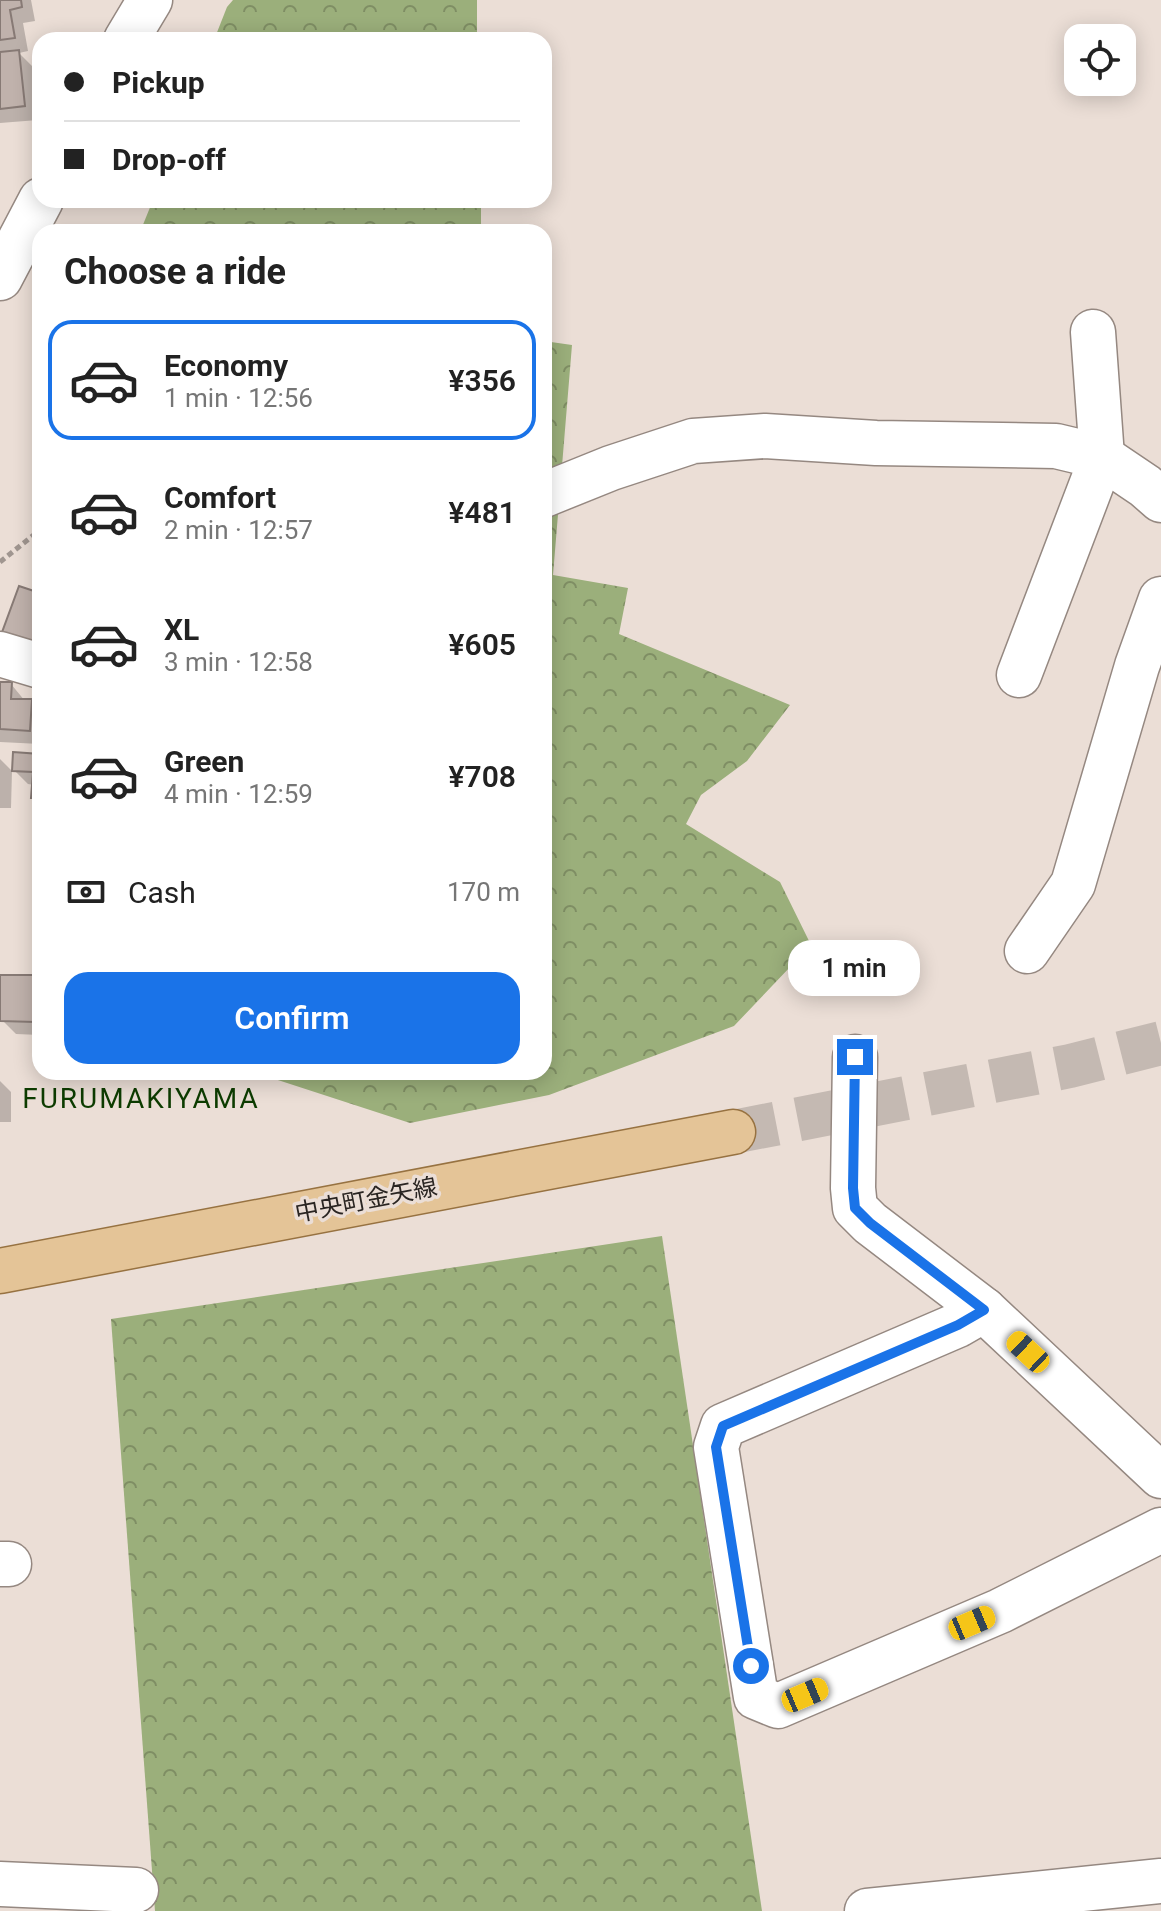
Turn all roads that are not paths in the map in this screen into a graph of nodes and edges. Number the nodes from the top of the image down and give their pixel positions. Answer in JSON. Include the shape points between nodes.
{"nodes":[{"id":1,"x":150,"y":0,"type":"edge"},
{"id":2,"x":131,"y":32,"type":"edge"},
{"id":3,"x":37,"y":208,"type":"edge"},
{"id":4,"x":0,"y":278,"type":"edge"},
{"id":5,"x":1093,"y":332,"type":"dead end"},
{"id":6,"x":1102,"y":457,"type":"junction"},
{"id":7,"x":552,"y":492,"type":"edge"},
{"id":8,"x":1161,"y":500,"type":"edge"},
{"id":9,"x":1161,"y":599,"type":"edge"},
{"id":10,"x":0,"y":654,"type":"edge"},
{"id":11,"x":32,"y":664,"type":"edge"},
{"id":12,"x":1019,"y":675,"type":"dead end"},
{"id":13,"x":1027,"y":951,"type":"dead end"},
{"id":14,"x":855,"y":1057,"type":"dead end"},
{"id":15,"x":733,"y":1132,"type":"tunnel mouth"},
{"id":16,"x":0,"y":1271,"type":"edge"},
{"id":17,"x":984,"y":1310,"type":"junction"},
{"id":18,"x":1161,"y":1476,"type":"edge"},
{"id":19,"x":1161,"y":1530,"type":"edge"},
{"id":20,"x":1161,"y":1881,"type":"edge"},
{"id":21,"x":0,"y":1884,"type":"edge"},
{"id":22,"x":136,"y":1890,"type":"dead end"},
{"id":23,"x":867,"y":1911,"type":"edge"}],
"edges":[{"from":1,"to":2,"type":"street"},
{"from":3,"to":4,"type":"street"},
{"from":5,"to":6,"type":"street"},
{"from":6,"to":7,"type":"street","via":[[1056,446],[765,436],[693,441]]},
{"from":6,"to":8,"type":"street"},
{"from":6,"to":12,"type":"street"},
{"from":9,"to":13,"type":"street","via":[[1073,884]]},
{"from":10,"to":11,"type":"street"},
{"from":14,"to":17,"type":"street","via":[[855,1208]]},
{"from":15,"to":16,"type":"main road","name":"中央町金矢線"},
{"from":17,"to":18,"type":"street"},
{"from":17,"to":19,"type":"street","via":[[723,1426],[716,1447],[756,1697],[778,1706],[1000,1611]]},
{"from":20,"to":23,"type":"street"},
{"from":21,"to":22,"type":"street"}]}
